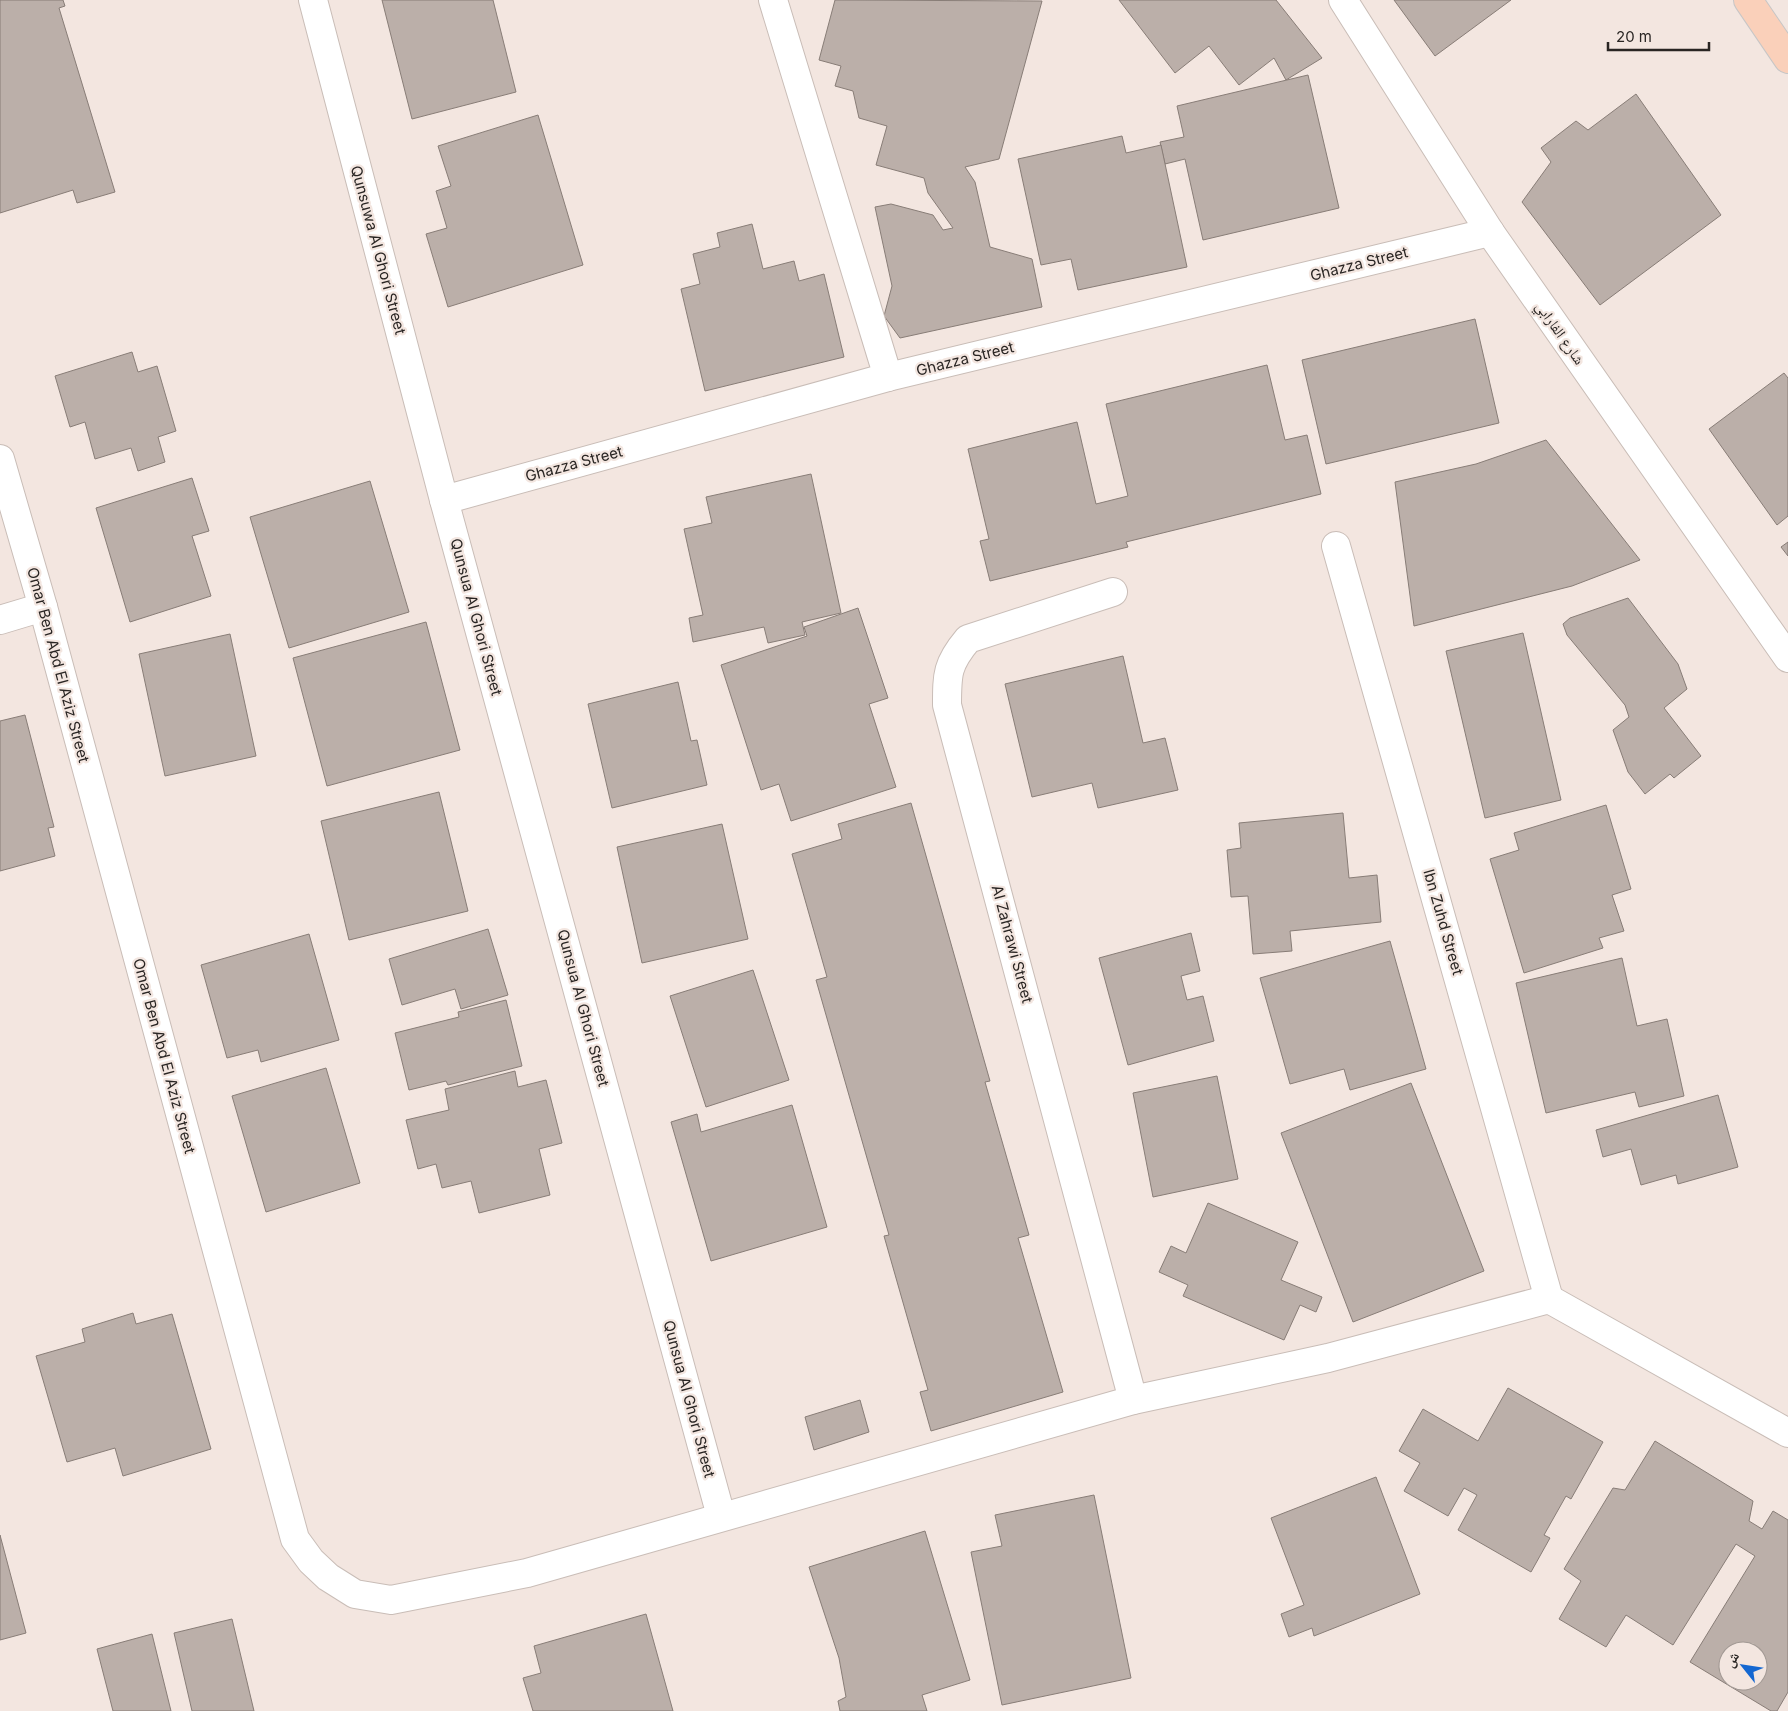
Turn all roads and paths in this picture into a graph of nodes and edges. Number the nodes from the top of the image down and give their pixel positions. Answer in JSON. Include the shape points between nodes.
{"nodes":[{"id":1,"x":313,"y":0,"type":"edge"},
{"id":2,"x":773,"y":0,"type":"edge"},
{"id":3,"x":1343,"y":0,"type":"edge"},
{"id":4,"x":1748,"y":0,"type":"edge"},
{"id":5,"x":1788,"y":59,"type":"edge"},
{"id":6,"x":1490,"y":232,"type":"junction"},
{"id":7,"x":888,"y":377,"type":"junction"},
{"id":8,"x":0,"y":459,"type":"edge"},
{"id":9,"x":444,"y":500,"type":"junction"},
{"id":10,"x":1336,"y":546,"type":"dead end"},
{"id":11,"x":1113,"y":592,"type":"dead end"},
{"id":12,"x":43,"y":607,"type":"junction"},
{"id":13,"x":0,"y":620,"type":"edge"},
{"id":14,"x":1788,"y":658,"type":"edge"},
{"id":15,"x":1549,"y":1299,"type":"junction"},
{"id":16,"x":1133,"y":1400,"type":"junction"},
{"id":17,"x":1788,"y":1433,"type":"edge"},
{"id":18,"x":721,"y":1516,"type":"junction"}],
"edges":[{"from":1,"to":9,"type":"street","name":"Qunsuwa Al Ghori Street"},
{"from":2,"to":7,"type":"street"},
{"from":3,"to":6,"type":"street","name":"شارع الفارابي"},
{"from":4,"to":5,"type":"main road"},
{"from":6,"to":7,"type":"street","name":"Ghazza Street"},
{"from":6,"to":14,"type":"street","name":"شارع الفارابي"},
{"from":7,"to":9,"type":"street","name":"Ghazza Street"},
{"from":8,"to":12,"type":"street","name":"Omar Ben Abd El Aziz Street"},
{"from":9,"to":18,"type":"street","name":"Qunsua Al Ghori Street"},
{"from":10,"to":15,"type":"street","name":"Ibn Zuhd Street"},
{"from":11,"to":16,"type":"street","name":"Al Zahrawi Street","via":[[968,640],[953,657],[947,678],[947,705]]},
{"from":12,"to":13,"type":"street"},
{"from":12,"to":18,"type":"street","name":"Omar Ben Abd El Aziz Street","via":[[295,1539],[311,1561],[328,1577],[356,1594],[391,1600],[527,1573]]},
{"from":15,"to":16,"type":"street","via":[[1328,1358]]},
{"from":15,"to":17,"type":"street"},
{"from":16,"to":18,"type":"street"}]}
